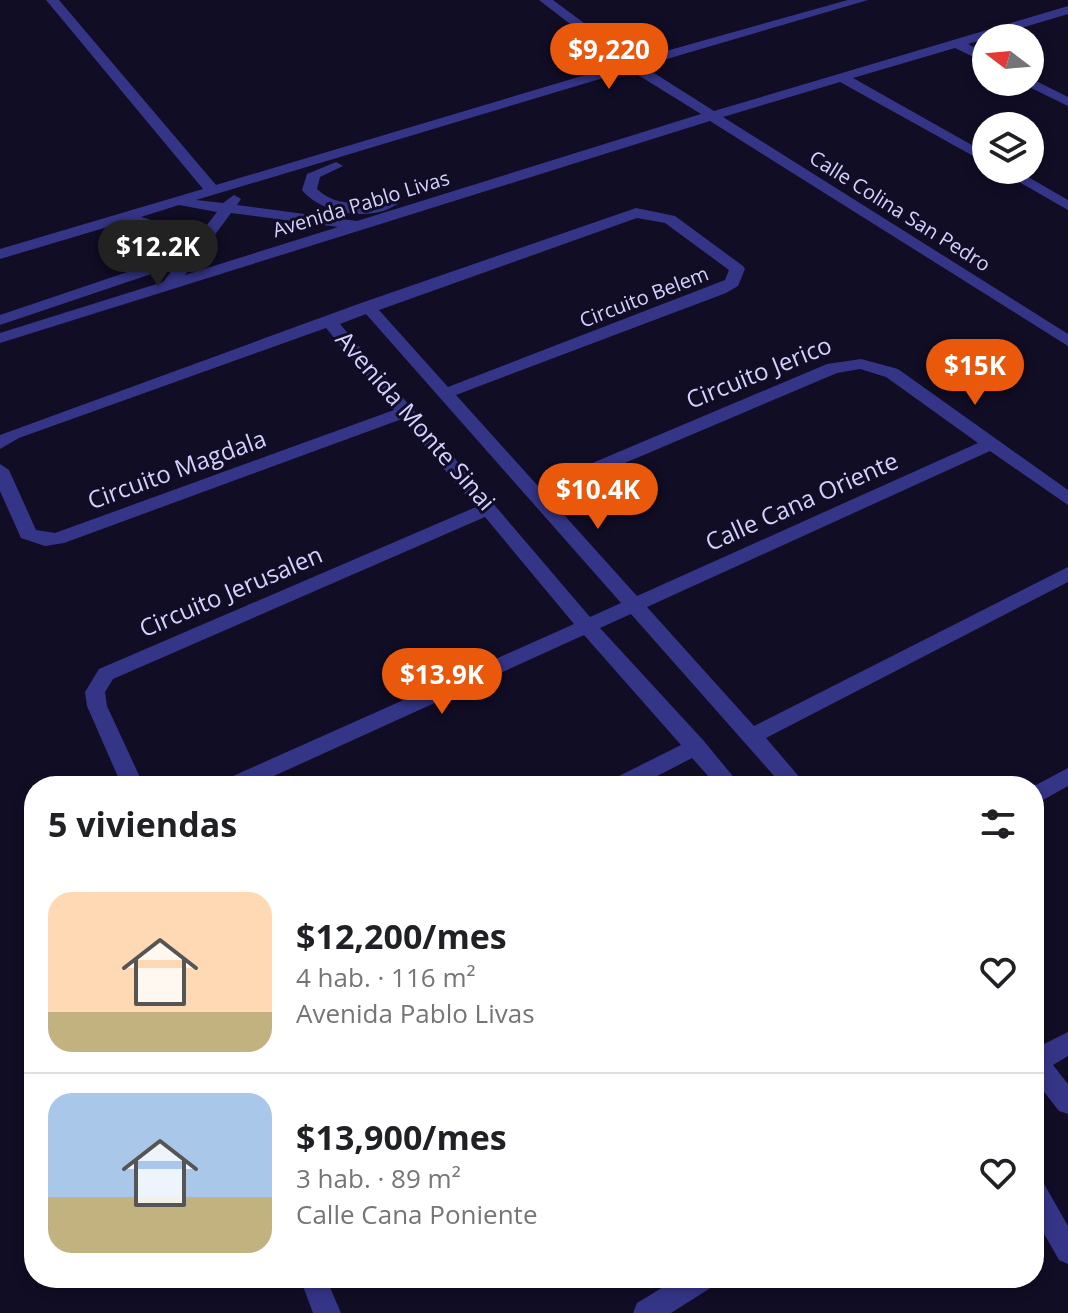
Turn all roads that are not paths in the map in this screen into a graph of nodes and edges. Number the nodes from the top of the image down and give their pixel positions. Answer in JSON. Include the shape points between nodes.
{"nodes":[{"id":1,"x":52,"y":0,"type":"edge"},
{"id":2,"x":565,"y":0,"type":"edge"},
{"id":3,"x":862,"y":0,"type":"edge"},
{"id":4,"x":547,"y":2,"type":"edge"},
{"id":5,"x":1067,"y":11,"type":"edge"},
{"id":6,"x":958,"y":44,"type":"junction"},
{"id":7,"x":972,"y":52,"type":"edge"},
{"id":8,"x":632,"y":65,"type":"junction"},
{"id":9,"x":845,"y":79,"type":"junction"},
{"id":10,"x":1044,"y":89,"type":"edge"},
{"id":11,"x":1068,"y":102,"type":"edge"},
{"id":12,"x":710,"y":116,"type":"junction"},
{"id":13,"x":401,"y":134,"type":"junction"},
{"id":14,"x":972,"y":151,"type":"edge"},
{"id":15,"x":242,"y":182,"type":"junction"},
{"id":16,"x":492,"y":184,"type":"junction"},
{"id":17,"x":1030,"y":184,"type":"edge"},
{"id":18,"x":213,"y":191,"type":"junction"},
{"id":19,"x":177,"y":201,"type":"junction"},
{"id":20,"x":1068,"y":206,"type":"edge"},
{"id":21,"x":229,"y":210,"type":"junction"},
{"id":22,"x":115,"y":220,"type":"junction"},
{"id":23,"x":360,"y":225,"type":"junction"},
{"id":24,"x":0,"y":254,"type":"edge"},
{"id":25,"x":169,"y":285,"type":"junction"},
{"id":26,"x":367,"y":306,"type":"junction"},
{"id":27,"x":0,"y":320,"type":"edge"},
{"id":28,"x":328,"y":320,"type":"junction"},
{"id":29,"x":0,"y":338,"type":"edge"},
{"id":30,"x":1068,"y":341,"type":"edge"},
{"id":31,"x":447,"y":393,"type":"junction"},
{"id":32,"x":407,"y":411,"type":"junction"},
{"id":33,"x":0,"y":443,"type":"edge"},
{"id":34,"x":991,"y":444,"type":"junction"},
{"id":35,"x":0,"y":470,"type":"edge"},
{"id":36,"x":537,"y":493,"type":"junction"},
{"id":37,"x":1068,"y":499,"type":"edge"},
{"id":38,"x":490,"y":508,"type":"junction"},
{"id":39,"x":1068,"y":574,"type":"edge"},
{"id":40,"x":633,"y":605,"type":"junction"},
{"id":41,"x":588,"y":627,"type":"junction"},
{"id":42,"x":750,"y":737,"type":"junction"},
{"id":43,"x":696,"y":746,"type":"junction"},
{"id":44,"x":128,"y":776,"type":"edge"},
{"id":45,"x":254,"y":776,"type":"edge"},
{"id":46,"x":638,"y":776,"type":"edge"},
{"id":47,"x":722,"y":776,"type":"edge"},
{"id":48,"x":787,"y":776,"type":"edge"},
{"id":49,"x":1068,"y":776,"type":"edge"},
{"id":50,"x":1044,"y":791,"type":"edge"},
{"id":51,"x":1068,"y":1043,"type":"edge"},
{"id":52,"x":1044,"y":1057,"type":"edge"},
{"id":53,"x":1044,"y":1073,"type":"edge"},
{"id":54,"x":1068,"y":1103,"type":"edge"},
{"id":55,"x":1044,"y":1209,"type":"edge"},
{"id":56,"x":1068,"y":1251,"type":"edge"},
{"id":57,"x":317,"y":1288,"type":"edge"},
{"id":58,"x":686,"y":1288,"type":"edge"},
{"id":59,"x":327,"y":1313,"type":"edge"},
{"id":60,"x":647,"y":1313,"type":"edge"}],
"edges":[{"from":1,"to":18,"type":"street"},
{"from":2,"to":4,"type":"street"},
{"from":3,"to":8,"type":"street"},
{"from":4,"to":8,"type":"street","name":"Calle Colina San Pedro"},
{"from":5,"to":6,"type":"street"},
{"from":6,"to":7,"type":"street"},
{"from":6,"to":9,"type":"street"},
{"from":8,"to":12,"type":"street","name":"Calle Colina San Pedro"},
{"from":8,"to":13,"type":"street"},
{"from":9,"to":12,"type":"street"},
{"from":9,"to":14,"type":"street"},
{"from":10,"to":11,"type":"street"},
{"from":12,"to":16,"type":"street","name":"Avenida Pablo Livas"},
{"from":12,"to":30,"type":"street","name":"Calle Colina San Pedro"},
{"from":13,"to":15,"type":"street"},
{"from":13,"to":16,"type":"street","via":[[395,148],[314,174],[309,190],[322,202],[354,209],[462,180]]},
{"from":15,"to":18,"type":"street"},
{"from":15,"to":21,"type":"street"},
{"from":16,"to":23,"type":"street","name":"Avenida Pablo Livas"},
{"from":17,"to":20,"type":"street"},
{"from":18,"to":19,"type":"street"},
{"from":19,"to":21,"type":"street"},
{"from":19,"to":22,"type":"street"},
{"from":21,"to":23,"type":"street"},
{"from":21,"to":25,"type":"street"},
{"from":22,"to":24,"type":"street"},
{"from":22,"to":27,"type":"street","via":[[150,223],[169,239],[173,256],[160,266]]},
{"from":23,"to":25,"type":"street","name":"Avenida Pablo Livas"},
{"from":25,"to":29,"type":"street","name":"Avenida Pablo Livas"},
{"from":26,"to":28,"type":"street","name":"Avenida Monte Sinai"},
{"from":26,"to":31,"type":"street","name":"Avenida Monte Sinai"},
{"from":26,"to":31,"type":"street","name":"Circuito Belem","via":[[636,213],[670,219],[737,269],[732,283],[720,290]]},
{"from":28,"to":32,"type":"street","name":"Avenida Monte Sinai"},
{"from":28,"to":33,"type":"street"},
{"from":31,"to":36,"type":"street","name":"Avenida Monte Sinai"},
{"from":32,"to":35,"type":"street","name":"Circuito Magdala","via":[[57,539],[28,534]]},
{"from":32,"to":38,"type":"street","name":"Avenida Monte Sinai"},
{"from":34,"to":36,"type":"street","name":"Circuito Jerico","via":[[892,373],[847,364]]},
{"from":34,"to":37,"type":"street","name":"Circuito Jerico"},
{"from":34,"to":40,"type":"street","name":"Calle Cana Oriente"},
{"from":36,"to":40,"type":"street","name":"Avenida Monte Sinai"},
{"from":38,"to":41,"type":"street","name":"Avenida Monte Sinai"},
{"from":38,"to":44,"type":"street","name":"Circuito Jerusalen","via":[[106,674],[95,692],[97,706]]},
{"from":39,"to":42,"type":"street"},
{"from":40,"to":41,"type":"street","name":"Calle Cana Oriente"},
{"from":40,"to":42,"type":"street","name":"Avenida Monte Sinai"},
{"from":41,"to":43,"type":"street","name":"Avenida Monte Sinai"},
{"from":41,"to":45,"type":"street","name":"Calle Cana Oriente"},
{"from":42,"to":48,"type":"street","name":"Avenida Monte Sinai"},
{"from":43,"to":46,"type":"street"},
{"from":43,"to":47,"type":"street","name":"Avenida Monte Sinai"},
{"from":49,"to":50,"type":"street"},
{"from":51,"to":52,"type":"street"},
{"from":53,"to":54,"type":"street"},
{"from":55,"to":56,"type":"street"},
{"from":57,"to":59,"type":"street"},
{"from":58,"to":60,"type":"street"}]}
